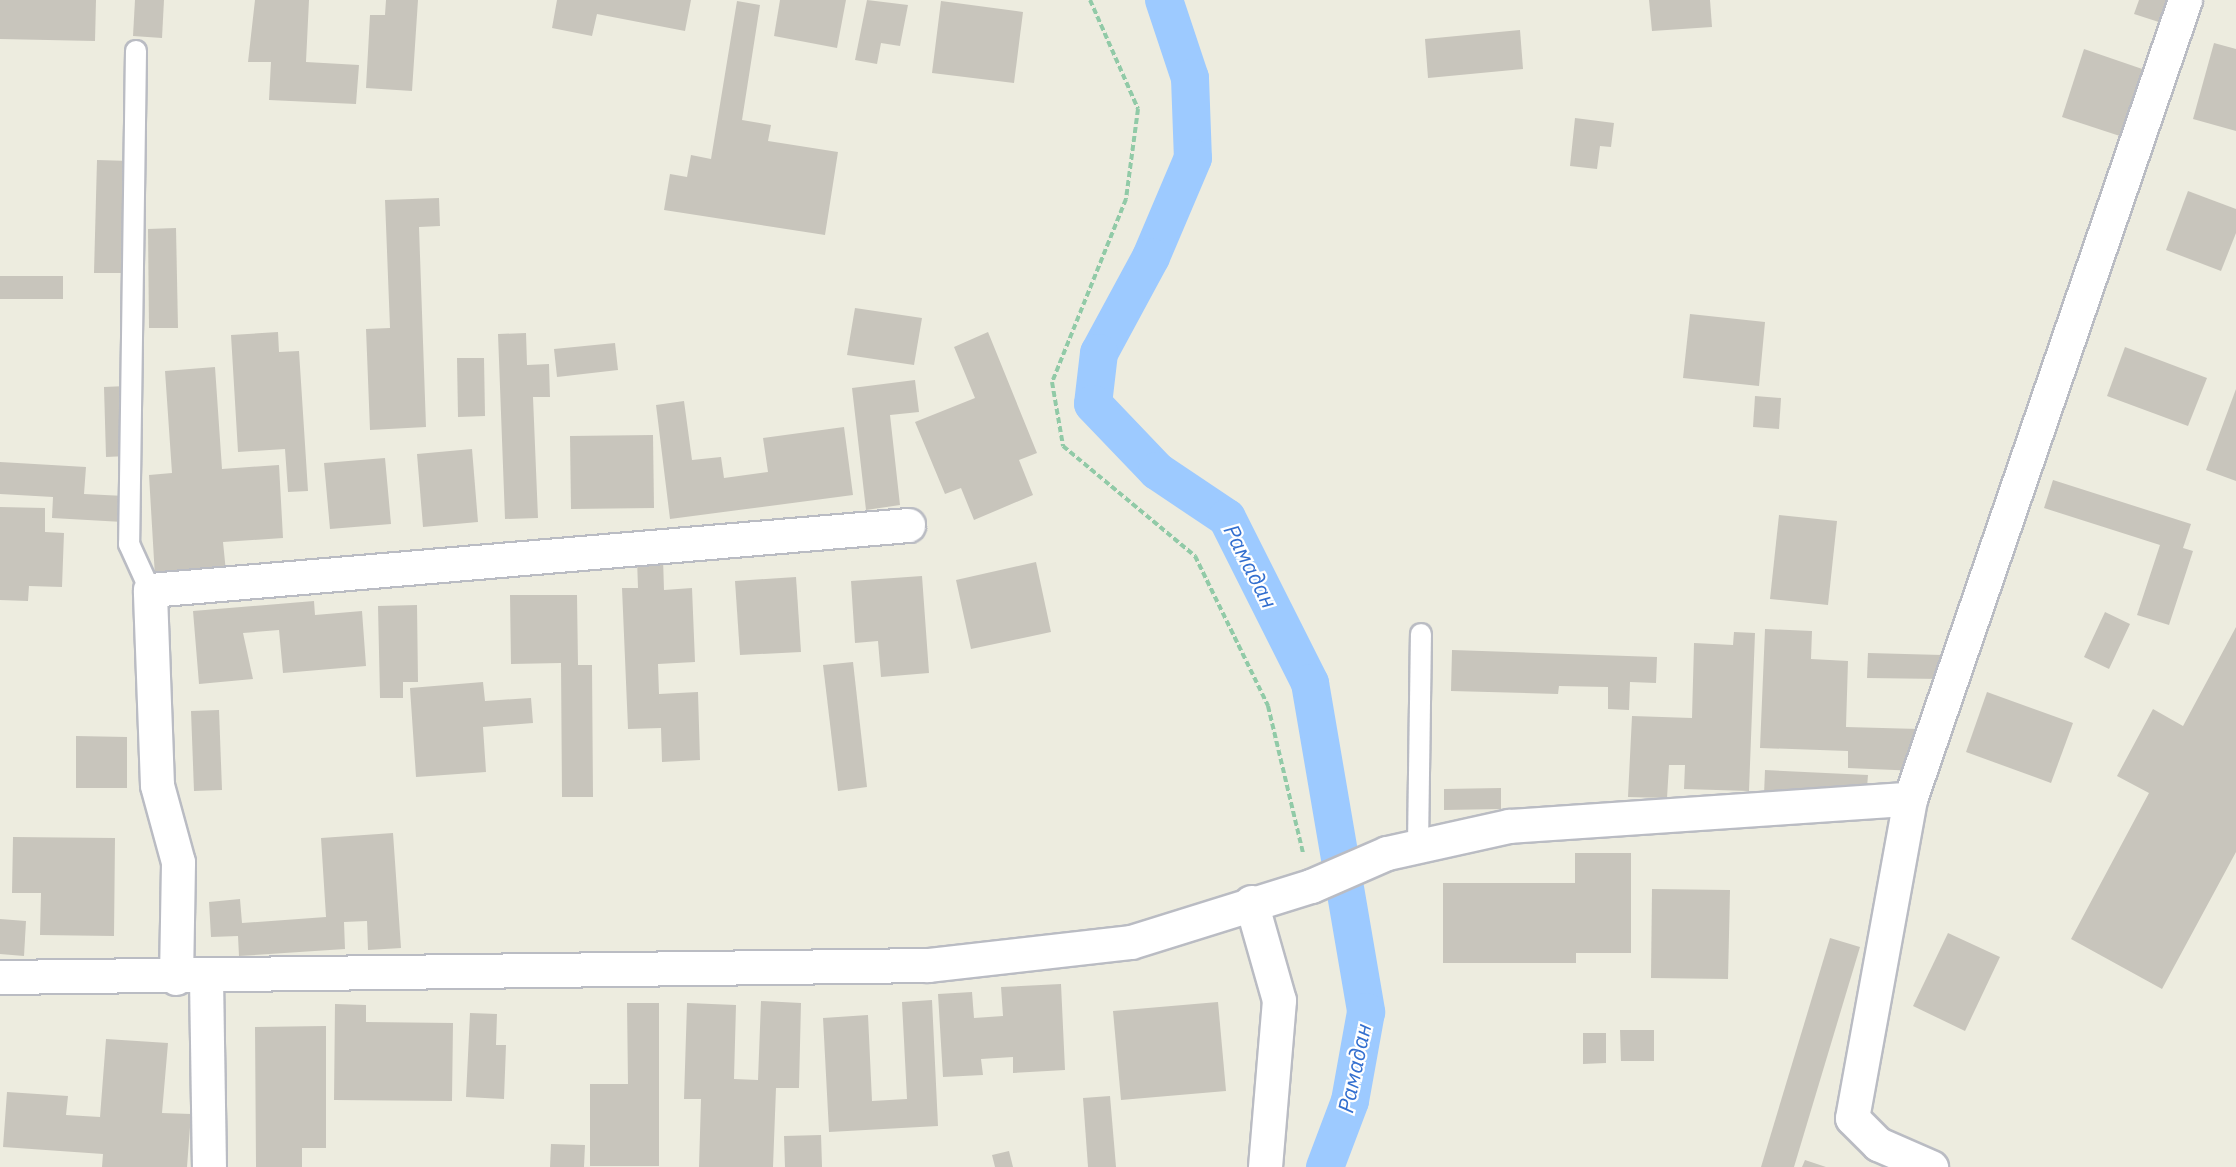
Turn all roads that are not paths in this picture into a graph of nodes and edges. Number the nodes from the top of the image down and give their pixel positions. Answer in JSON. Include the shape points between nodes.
{"nodes":[{"id":1,"x":2185,"y":0,"type":"edge"},
{"id":2,"x":136,"y":51,"type":"dead end"},
{"id":3,"x":908,"y":525,"type":"dead end"},
{"id":4,"x":150,"y":590,"type":"junction"},
{"id":5,"x":1421,"y":634,"type":"dead end"},
{"id":6,"x":1910,"y":799,"type":"junction"},
{"id":7,"x":1402,"y":850,"type":"junction"},
{"id":8,"x":1251,"y":902,"type":"junction"},
{"id":9,"x":0,"y":977,"type":"edge"},
{"id":10,"x":191,"y":978,"type":"junction"},
{"id":11,"x":209,"y":1167,"type":"edge"},
{"id":12,"x":1265,"y":1167,"type":"edge"},
{"id":13,"x":1931,"y":1167,"type":"edge"}],
"edges":[{"from":1,"to":6,"type":"street"},
{"from":2,"to":4,"type":"lane","via":[[129,544]]},
{"from":3,"to":4,"type":"street"},
{"from":4,"to":10,"type":"street","via":[[157,785],[178,862]]},
{"from":5,"to":7,"type":"lane"},
{"from":6,"to":7,"type":"street","via":[[1509,826]]},
{"from":6,"to":13,"type":"street","via":[[1852,1118],[1878,1144]]},
{"from":7,"to":8,"type":"street","via":[[1311,886]]},
{"from":8,"to":10,"type":"street","via":[[1131,942],[928,965]]},
{"from":8,"to":12,"type":"street","via":[[1279,1000]]},
{"from":9,"to":10,"type":"street"},
{"from":10,"to":11,"type":"street"}]}
